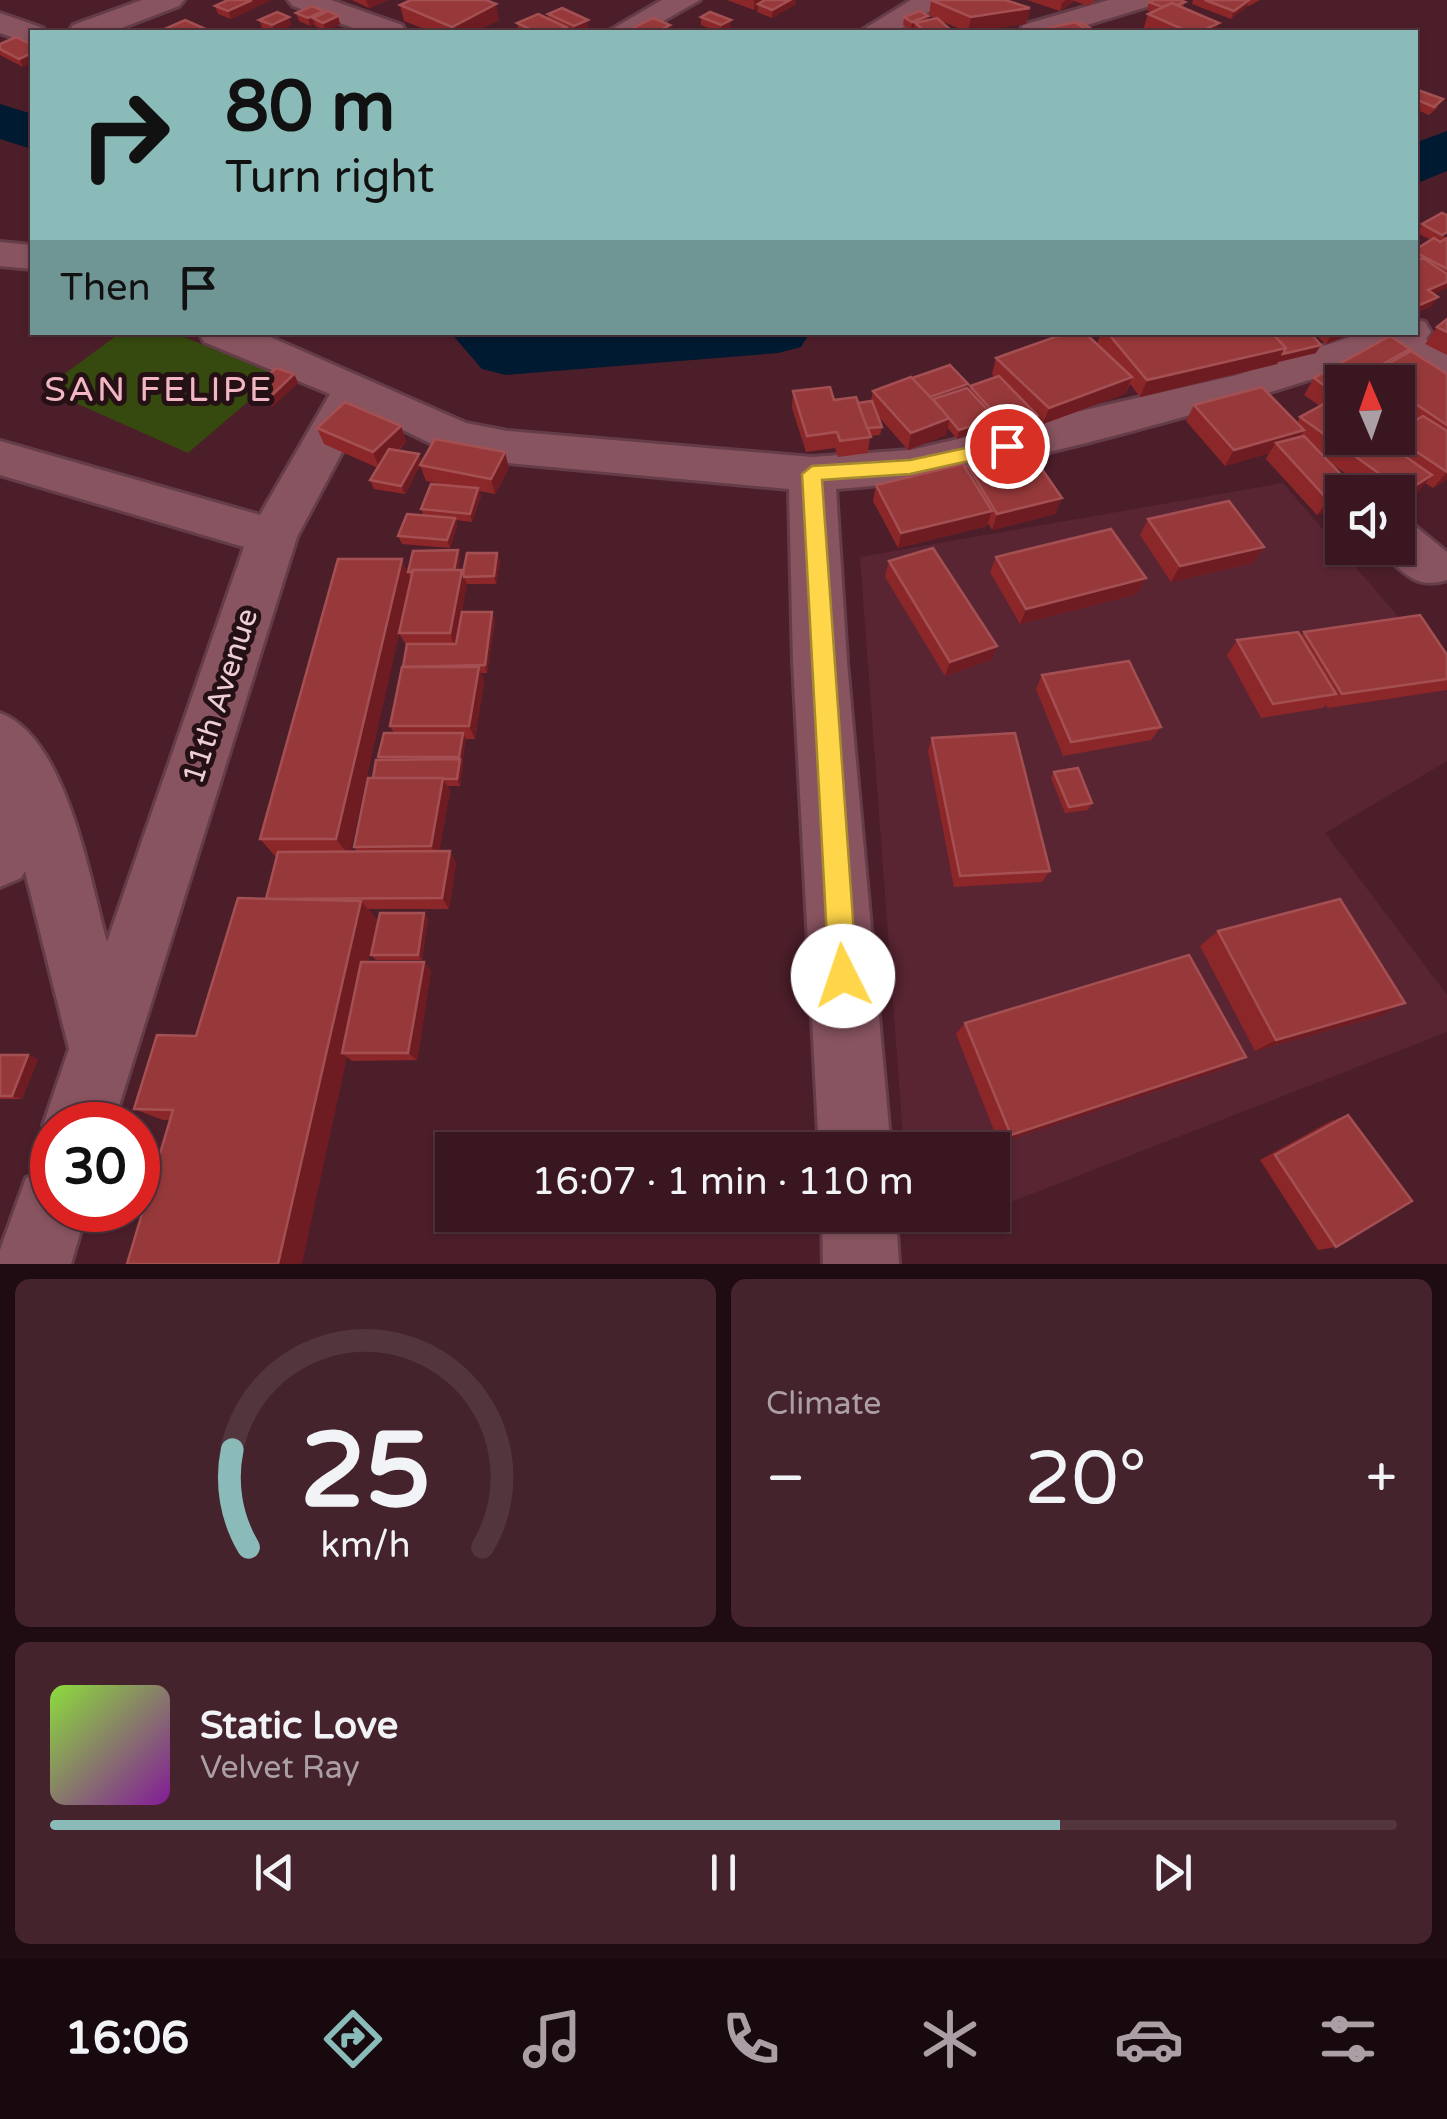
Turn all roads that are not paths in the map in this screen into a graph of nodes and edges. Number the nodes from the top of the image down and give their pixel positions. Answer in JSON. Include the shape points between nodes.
{"nodes":[{"id":1,"x":169,"y":0,"type":"edge"},
{"id":2,"x":302,"y":0,"type":"edge"},
{"id":3,"x":684,"y":0,"type":"edge"},
{"id":4,"x":933,"y":0,"type":"edge"},
{"id":5,"x":1140,"y":0,"type":"edge"},
{"id":6,"x":385,"y":21,"type":"edge"},
{"id":7,"x":0,"y":22,"type":"edge"},
{"id":8,"x":1076,"y":28,"type":"edge"},
{"id":9,"x":89,"y":30,"type":"edge"},
{"id":10,"x":626,"y":30,"type":"edge"},
{"id":11,"x":878,"y":30,"type":"edge"},
{"id":12,"x":30,"y":34,"type":"edge"},
{"id":13,"x":0,"y":254,"type":"edge"},
{"id":14,"x":30,"y":257,"type":"edge"},
{"id":15,"x":1447,"y":312,"type":"edge"},
{"id":16,"x":1418,"y":328,"type":"edge"},
{"id":17,"x":226,"y":335,"type":"edge"},
{"id":18,"x":1405,"y":335,"type":"edge"},
{"id":19,"x":1408,"y":335,"type":"edge"},
{"id":20,"x":1447,"y":372,"type":"edge"},
{"id":21,"x":355,"y":388,"type":"junction"},
{"id":22,"x":0,"y":458,"type":"edge"},
{"id":23,"x":805,"y":474,"type":"junction"},
{"id":24,"x":272,"y":537,"type":"junction"},
{"id":25,"x":0,"y":738,"type":"edge"},
{"id":26,"x":34,"y":792,"type":"junction"},
{"id":27,"x":0,"y":858,"type":"edge"},
{"id":28,"x":103,"y":1049,"type":"junction"},
{"id":29,"x":86,"y":1102,"type":"edge"},
{"id":30,"x":854,"y":1132,"type":"edge"},
{"id":31,"x":43,"y":1232,"type":"edge"},
{"id":32,"x":859,"y":1232,"type":"edge"},
{"id":33,"x":32,"y":1264,"type":"edge"},
{"id":34,"x":862,"y":1264,"type":"edge"}],
"edges":[{"from":1,"to":9,"type":"street"},
{"from":2,"to":6,"type":"street"},
{"from":3,"to":10,"type":"street"},
{"from":4,"to":11,"type":"street"},
{"from":5,"to":8,"type":"street"},
{"from":7,"to":12,"type":"street"},
{"from":13,"to":14,"type":"street"},
{"from":15,"to":16,"type":"street"},
{"from":17,"to":21,"type":"street"},
{"from":18,"to":23,"type":"street","via":[[1259,403],[910,467]]},
{"from":19,"to":20,"type":"street"},
{"from":21,"to":23,"type":"street","via":[[456,437]]},
{"from":21,"to":24,"type":"street","name":"11th Avenue"},
{"from":22,"to":24,"type":"street"},
{"from":23,"to":30,"type":"street"},
{"from":24,"to":28,"type":"street","name":"11th Avenue"},
{"from":25,"to":26,"type":"street"},
{"from":26,"to":27,"type":"street"},
{"from":26,"to":28,"type":"street"},
{"from":28,"to":29,"type":"street","name":"11th Avenue"},
{"from":31,"to":33,"type":"street"},
{"from":32,"to":34,"type":"street"}]}
